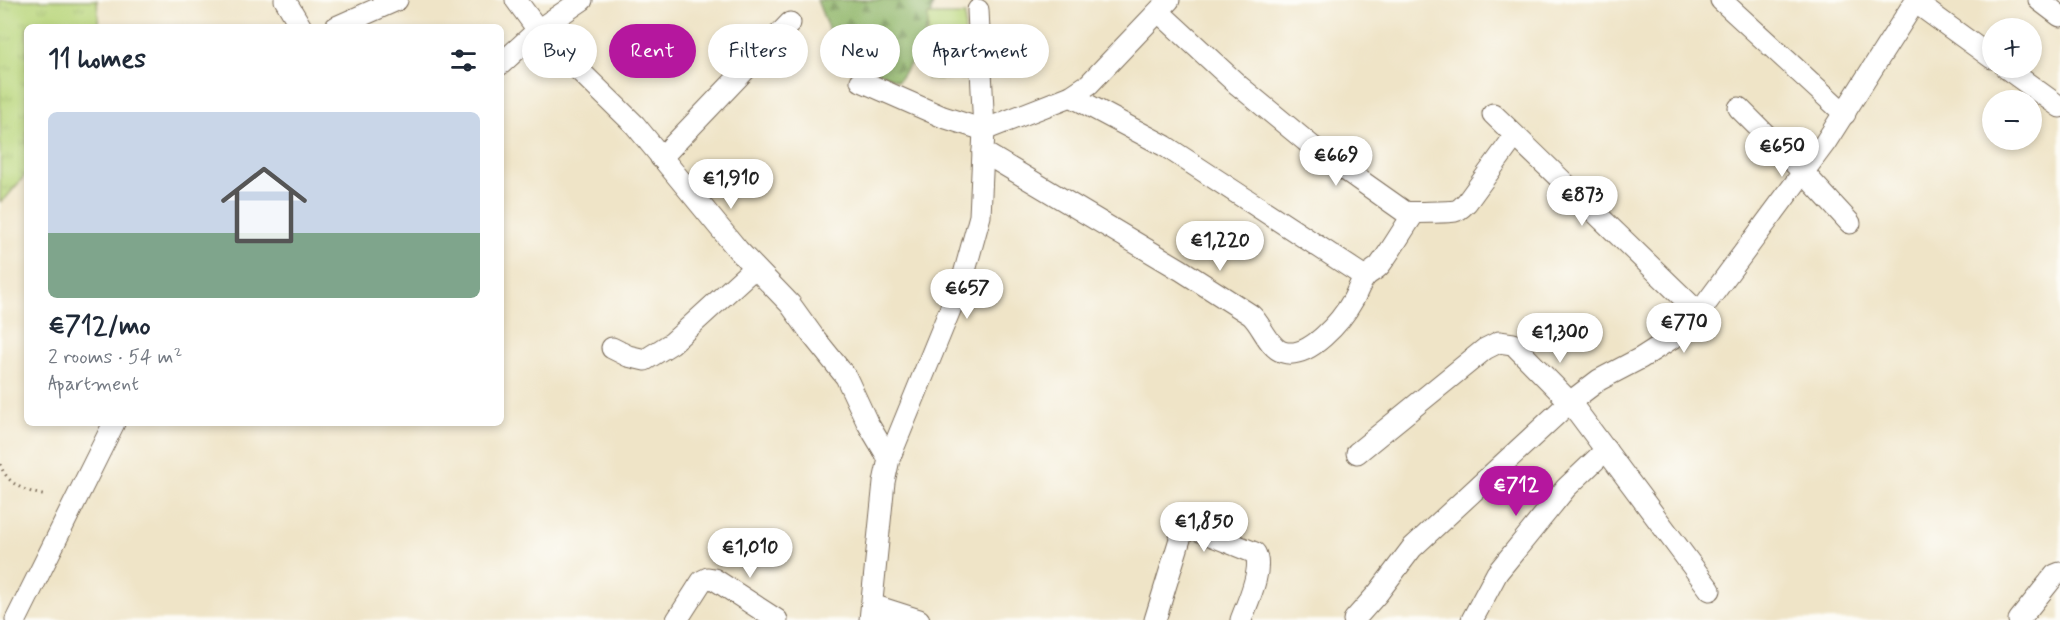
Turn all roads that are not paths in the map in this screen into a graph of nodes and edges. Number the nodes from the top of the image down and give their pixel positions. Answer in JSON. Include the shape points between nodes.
{"nodes":[{"id":1,"x":285,"y":0,"type":"edge"},
{"id":2,"x":397,"y":0,"type":"edge"},
{"id":3,"x":516,"y":0,"type":"edge"},
{"id":4,"x":582,"y":0,"type":"edge"},
{"id":5,"x":1721,"y":0,"type":"edge"},
{"id":6,"x":2039,"y":0,"type":"edge"},
{"id":7,"x":1916,"y":1,"type":"edge"},
{"id":8,"x":1164,"y":6,"type":"edge"},
{"id":9,"x":978,"y":10,"type":"dead end"},
{"id":10,"x":2060,"y":16,"type":"edge"},
{"id":11,"x":790,"y":23,"type":"dead end"},
{"id":12,"x":299,"y":24,"type":"edge"},
{"id":13,"x":343,"y":24,"type":"edge"},
{"id":14,"x":534,"y":24,"type":"edge"},
{"id":15,"x":547,"y":24,"type":"edge"},
{"id":16,"x":522,"y":45,"type":"edge"},
{"id":17,"x":1982,"y":50,"type":"edge"},
{"id":18,"x":504,"y":61,"type":"edge"},
{"id":19,"x":587,"y":78,"type":"edge"},
{"id":20,"x":2020,"y":78,"type":"edge"},
{"id":21,"x":861,"y":81,"type":"dead end"},
{"id":22,"x":1071,"y":96,"type":"junction"},
{"id":23,"x":2060,"y":106,"type":"edge"},
{"id":24,"x":1739,"y":108,"type":"dead end"},
{"id":25,"x":1493,"y":114,"type":"dead end"},
{"id":26,"x":1845,"y":114,"type":"junction"},
{"id":27,"x":984,"y":129,"type":"junction"},
{"id":28,"x":1515,"y":136,"type":"junction"},
{"id":29,"x":983,"y":152,"type":"junction"},
{"id":30,"x":661,"y":158,"type":"junction"},
{"id":31,"x":1803,"y":172,"type":"junction"},
{"id":32,"x":1413,"y":214,"type":"junction"},
{"id":33,"x":1850,"y":223,"type":"dead end"},
{"id":34,"x":754,"y":268,"type":"junction"},
{"id":35,"x":1365,"y":277,"type":"junction"},
{"id":36,"x":1699,"y":313,"type":"junction"},
{"id":37,"x":612,"y":348,"type":"dead end"},
{"id":38,"x":1570,"y":402,"type":"junction"},
{"id":39,"x":113,"y":426,"type":"edge"},
{"id":40,"x":1606,"y":450,"type":"junction"},
{"id":41,"x":1357,"y":453,"type":"dead end"},
{"id":42,"x":889,"y":459,"type":"junction"},
{"id":43,"x":2060,"y":573,"type":"edge"},
{"id":44,"x":1710,"y":590,"type":"dead end"},
{"id":45,"x":871,"y":613,"type":"edge"},
{"id":46,"x":16,"y":620,"type":"edge"},
{"id":47,"x":677,"y":620,"type":"edge"},
{"id":48,"x":777,"y":620,"type":"edge"},
{"id":49,"x":919,"y":620,"type":"edge"},
{"id":50,"x":1155,"y":620,"type":"edge"},
{"id":51,"x":1241,"y":620,"type":"edge"},
{"id":52,"x":1354,"y":620,"type":"edge"},
{"id":53,"x":1472,"y":620,"type":"edge"},
{"id":54,"x":2019,"y":620,"type":"edge"}],
"edges":[{"from":1,"to":12,"type":"street"},
{"from":2,"to":13,"type":"street"},
{"from":3,"to":14,"type":"street"},
{"from":4,"to":15,"type":"street"},
{"from":5,"to":26,"type":"street"},
{"from":6,"to":10,"type":"street"},
{"from":7,"to":17,"type":"street"},
{"from":7,"to":26,"type":"street"},
{"from":8,"to":22,"type":"street","via":[[1089,84]]},
{"from":8,"to":32,"type":"street","via":[[1238,85],[1313,147]]},
{"from":9,"to":27,"type":"street"},
{"from":11,"to":30,"type":"street"},
{"from":16,"to":18,"type":"street"},
{"from":19,"to":30,"type":"street","via":[[635,125]]},
{"from":20,"to":23,"type":"street"},
{"from":21,"to":27,"type":"street","via":[[943,117]]},
{"from":22,"to":27,"type":"street"},
{"from":22,"to":35,"type":"street","via":[[1165,146]]},
{"from":24,"to":31,"type":"street"},
{"from":25,"to":28,"type":"street"},
{"from":26,"to":31,"type":"street"},
{"from":27,"to":29,"type":"street"},
{"from":28,"to":32,"type":"street","via":[[1460,208]]},
{"from":28,"to":36,"type":"street"},
{"from":29,"to":35,"type":"street","via":[[1251,315],[1281,352],[1311,347],[1328,334],[1352,303]]},
{"from":29,"to":42,"type":"street","via":[[980,216],[963,278]]},
{"from":30,"to":34,"type":"street"},
{"from":31,"to":33,"type":"street"},
{"from":31,"to":36,"type":"street"},
{"from":32,"to":35,"type":"street","via":[[1378,267]]},
{"from":34,"to":37,"type":"street","via":[[672,343],[645,360]]},
{"from":34,"to":42,"type":"street","via":[[790,304],[846,377]]},
{"from":36,"to":38,"type":"street","via":[[1680,333],[1599,380]]},
{"from":38,"to":40,"type":"street"},
{"from":38,"to":41,"type":"street","via":[[1513,344],[1499,342],[1485,349]]},
{"from":38,"to":52,"type":"street","via":[[1412,548]]},
{"from":39,"to":46,"type":"street"},
{"from":40,"to":44,"type":"street"},
{"from":40,"to":53,"type":"street","via":[[1566,488],[1511,555]]},
{"from":42,"to":45,"type":"street"},
{"from":43,"to":54,"type":"street"},
{"from":45,"to":49,"type":"street"},
{"from":47,"to":48,"type":"street","via":[[708,578]]},
{"from":50,"to":51,"type":"street","via":[[1180,539],[1185,529],[1193,528],[1255,553],[1258,558],[1258,572]]}]}
